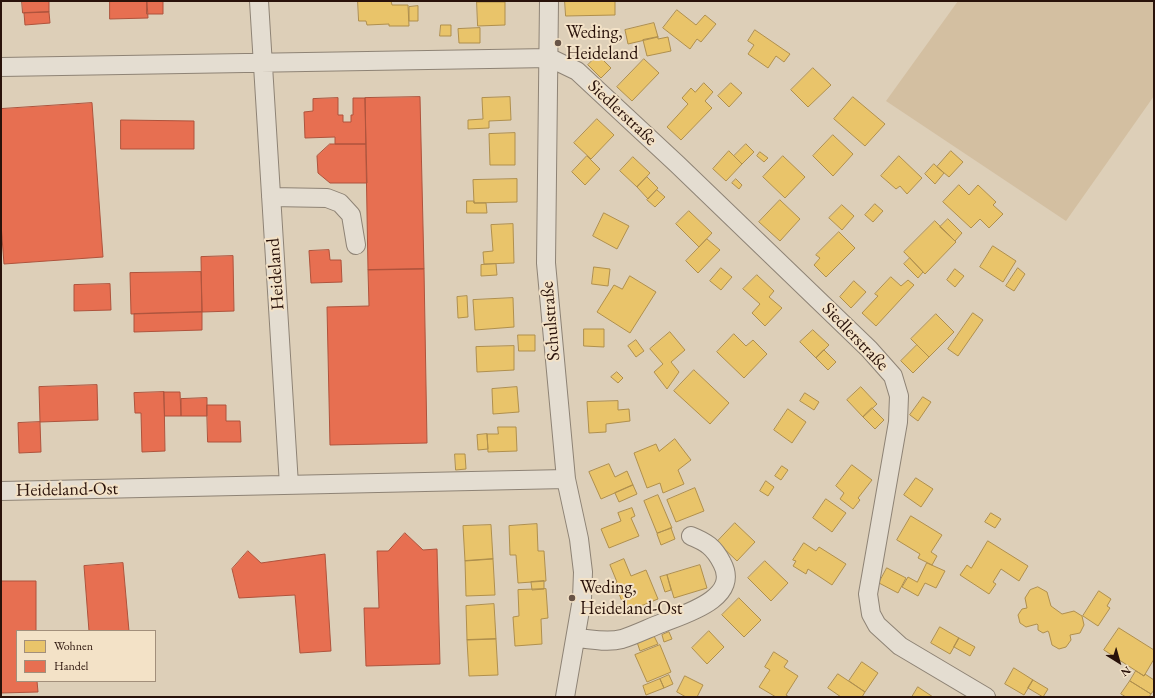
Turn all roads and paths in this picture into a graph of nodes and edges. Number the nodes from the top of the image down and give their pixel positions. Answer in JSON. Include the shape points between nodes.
{"nodes":[{"id":1,"x":259,"y":1,"type":"edge"},
{"id":2,"x":549,"y":1,"type":"edge"},
{"id":3,"x":550,"y":58,"type":"junction"},
{"id":4,"x":262,"y":62,"type":"junction"},
{"id":5,"x":1,"y":67,"type":"edge"},
{"id":6,"x":271,"y":197,"type":"junction"},
{"id":7,"x":356,"y":245,"type":"dead end"},
{"id":8,"x":566,"y":479,"type":"junction"},
{"id":9,"x":289,"y":485,"type":"junction"},
{"id":10,"x":1,"y":491,"type":"edge"},
{"id":11,"x":691,"y":536,"type":"dead end"},
{"id":12,"x":576,"y":638,"type":"junction"},
{"id":13,"x":565,"y":697,"type":"edge"},
{"id":14,"x":986,"y":697,"type":"edge"}],
"edges":[{"from":1,"to":4,"type":"street","name":"Heideland"},
{"from":2,"to":3,"type":"street","name":"Schulstraße"},
{"from":3,"to":4,"type":"street"},
{"from":3,"to":8,"type":"street","name":"Schulstraße","via":[[546,263]]},
{"from":3,"to":14,"type":"street","name":"Siedlerstraße","via":[[577,71],[672,159],[866,346],[893,376],[899,396],[898,422],[868,594],[871,614],[878,625],[900,646]]},
{"from":4,"to":5,"type":"street"},
{"from":4,"to":6,"type":"street","name":"Heideland"},
{"from":6,"to":7,"type":"street","via":[[327,198],[340,204],[351,215]]},
{"from":6,"to":9,"type":"street","name":"Heideland"},
{"from":8,"to":9,"type":"street"},
{"from":8,"to":12,"type":"street","name":"Schulstraße","via":[[583,572]]},
{"from":9,"to":10,"type":"street","name":"Heideland-Ost"},
{"from":11,"to":12,"type":"street","via":[[706,542],[719,556],[725,568],[727,580],[722,590],[711,600],[699,608],[622,639],[605,641]]},
{"from":12,"to":13,"type":"street","name":"Schulstraße"}]}
